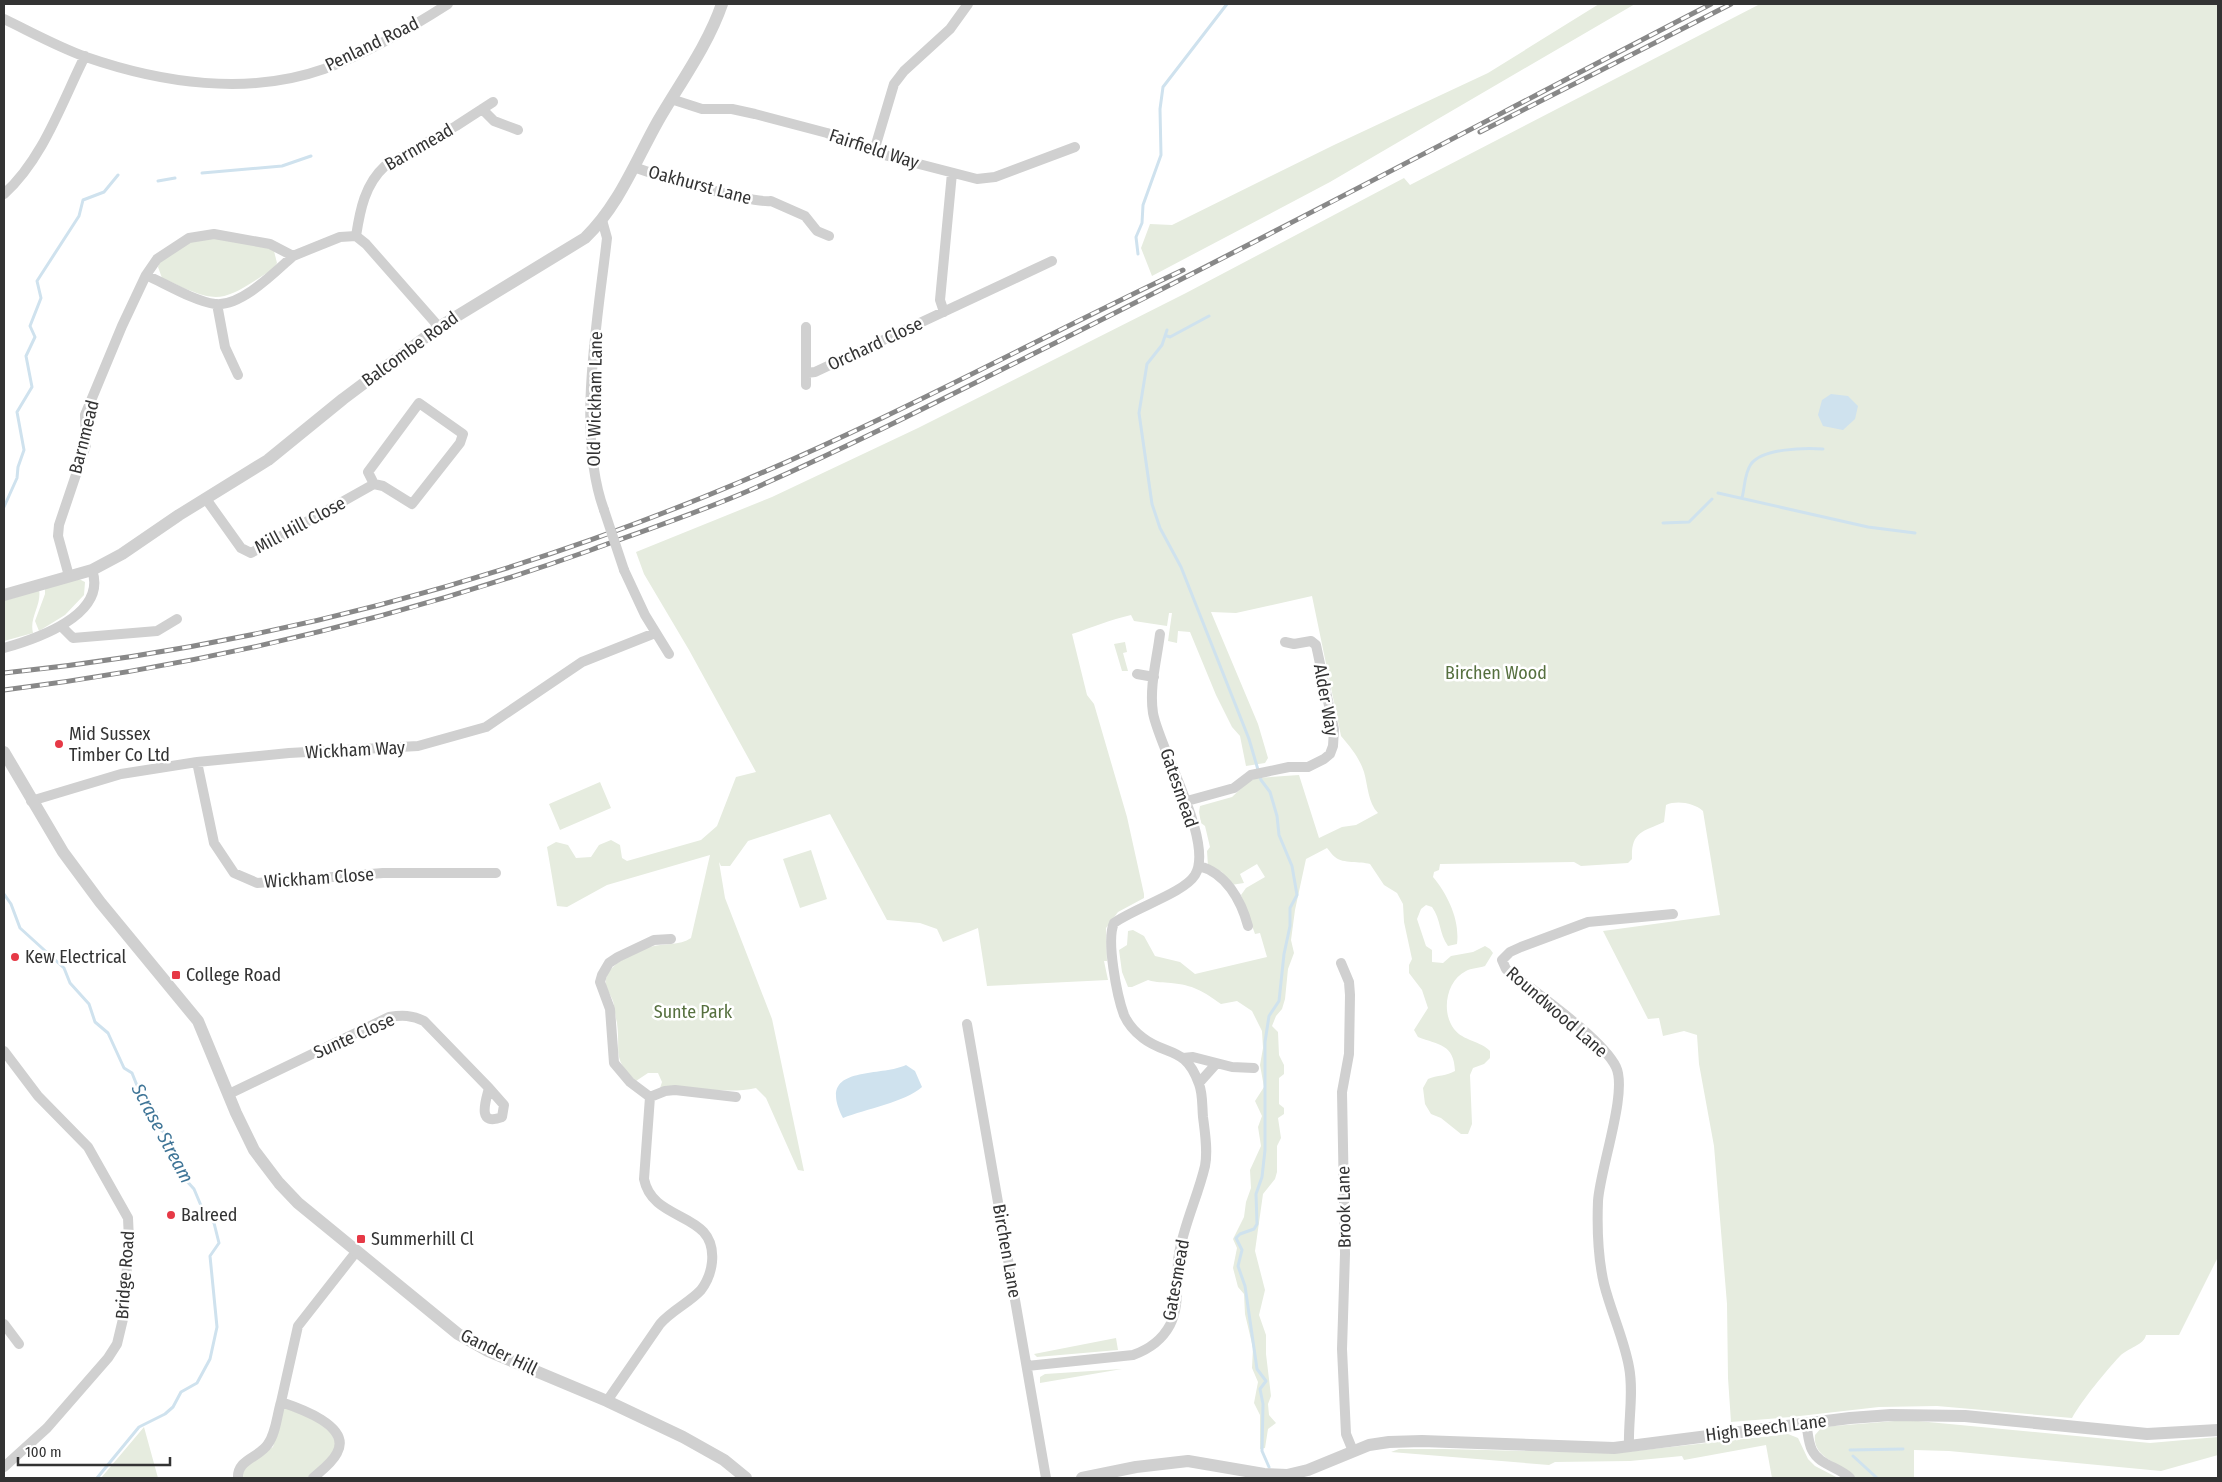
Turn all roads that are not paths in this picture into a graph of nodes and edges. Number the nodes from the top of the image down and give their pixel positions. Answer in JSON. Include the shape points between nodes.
{"nodes":[{"id":1,"x":448,"y":4,"type":"edge"},
{"id":2,"x":722,"y":4,"type":"edge"},
{"id":3,"x":968,"y":4,"type":"edge"},
{"id":4,"x":4,"y":19,"type":"edge"},
{"id":5,"x":85,"y":56,"type":"junction"},
{"id":6,"x":671,"y":98,"type":"junction"},
{"id":7,"x":493,"y":102,"type":"dead end"},
{"id":8,"x":482,"y":109,"type":"junction"},
{"id":9,"x":518,"y":130,"type":"dead end"},
{"id":10,"x":1075,"y":147,"type":"dead end"},
{"id":11,"x":874,"y":151,"type":"junction"},
{"id":12,"x":634,"y":167,"type":"junction"},
{"id":13,"x":952,"y":173,"type":"junction"},
{"id":14,"x":4,"y":194,"type":"edge"},
{"id":15,"x":602,"y":220,"type":"junction"},
{"id":16,"x":356,"y":236,"type":"junction"},
{"id":17,"x":828,"y":236,"type":"dead end"},
{"id":18,"x":293,"y":256,"type":"junction"},
{"id":19,"x":1052,"y":261,"type":"dead end"},
{"id":20,"x":146,"y":276,"type":"junction"},
{"id":21,"x":216,"y":304,"type":"junction"},
{"id":22,"x":944,"y":312,"type":"junction"},
{"id":23,"x":439,"y":327,"type":"junction"},
{"id":24,"x":806,"y":327,"type":"dead end"},
{"id":25,"x":806,"y":373,"type":"junction"},
{"id":26,"x":238,"y":375,"type":"dead end"},
{"id":27,"x":806,"y":386,"type":"dead end"},
{"id":28,"x":374,"y":484,"type":"junction"},
{"id":29,"x":206,"y":499,"type":"junction"},
{"id":30,"x":92,"y":570,"type":"junction"},
{"id":31,"x":69,"y":576,"type":"junction"},
{"id":32,"x":4,"y":595,"type":"edge"},
{"id":33,"x":177,"y":619,"type":"dead end"},
{"id":34,"x":61,"y":626,"type":"junction"},
{"id":35,"x":655,"y":633,"type":"junction"},
{"id":36,"x":1160,"y":634,"type":"dead end"},
{"id":37,"x":1285,"y":642,"type":"dead end"},
{"id":38,"x":4,"y":648,"type":"edge"},
{"id":39,"x":669,"y":654,"type":"dead end"},
{"id":40,"x":1137,"y":674,"type":"dead end"},
{"id":41,"x":1154,"y":676,"type":"junction"},
{"id":42,"x":4,"y":752,"type":"edge"},
{"id":43,"x":197,"y":762,"type":"junction"},
{"id":44,"x":32,"y":801,"type":"junction"},
{"id":45,"x":1187,"y":801,"type":"junction"},
{"id":46,"x":1199,"y":866,"type":"junction"},
{"id":47,"x":496,"y":873,"type":"dead end"},
{"id":48,"x":1673,"y":914,"type":"dead end"},
{"id":49,"x":1248,"y":926,"type":"dead end"},
{"id":50,"x":671,"y":938,"type":"dead end"},
{"id":51,"x":1341,"y":964,"type":"dead end"},
{"id":52,"x":967,"y":1024,"type":"dead end"},
{"id":53,"x":4,"y":1051,"type":"edge"},
{"id":54,"x":1183,"y":1058,"type":"junction"},
{"id":55,"x":1216,"y":1064,"type":"junction"},
{"id":56,"x":1254,"y":1068,"type":"dead end"},
{"id":57,"x":1199,"y":1083,"type":"junction"},
{"id":58,"x":489,"y":1088,"type":"dead end"},
{"id":59,"x":229,"y":1094,"type":"junction"},
{"id":60,"x":650,"y":1097,"type":"junction"},
{"id":61,"x":736,"y":1097,"type":"dead end"},
{"id":62,"x":356,"y":1252,"type":"junction"},
{"id":63,"x":4,"y":1324,"type":"edge"},
{"id":64,"x":19,"y":1344,"type":"dead end"},
{"id":65,"x":1027,"y":1366,"type":"junction"},
{"id":66,"x":607,"y":1401,"type":"junction"},
{"id":67,"x":281,"y":1402,"type":"junction"},
{"id":68,"x":1806,"y":1423,"type":"junction"},
{"id":69,"x":2218,"y":1430,"type":"edge"},
{"id":70,"x":1628,"y":1447,"type":"junction"},
{"id":71,"x":1353,"y":1451,"type":"junction"},
{"id":72,"x":4,"y":1467,"type":"edge"},
{"id":73,"x":1288,"y":1476,"type":"edge"},
{"id":74,"x":238,"y":1478,"type":"edge"},
{"id":75,"x":313,"y":1478,"type":"edge"},
{"id":76,"x":746,"y":1478,"type":"edge"},
{"id":77,"x":1046,"y":1478,"type":"edge"},
{"id":78,"x":1082,"y":1478,"type":"edge"},
{"id":79,"x":1850,"y":1478,"type":"edge"}],
"edges":[{"from":1,"to":5,"type":"street","name":"Penland Road","via":[[359,55],[323,69],[257,82],[190,82],[146,74]]},
{"from":2,"to":6,"type":"street","name":"Balcombe Road","via":[[710,34]]},
{"from":3,"to":11,"type":"street","via":[[950,29],[894,84]]},
{"from":4,"to":5,"type":"street","name":"Penland Road"},
{"from":5,"to":14,"type":"street","via":[[42,143]]},
{"from":6,"to":11,"type":"street","name":"Fairfield Way","via":[[702,109],[732,109],[775,119],[827,133]]},
{"from":6,"to":12,"type":"street","name":"Balcombe Road"},
{"from":7,"to":8,"type":"street","name":"Barnmead"},
{"from":8,"to":9,"type":"street","via":[[494,121]]},
{"from":8,"to":16,"type":"street","name":"Barnmead","via":[[378,173],[366,192]]},
{"from":10,"to":13,"type":"street","name":"Fairfield Way","via":[[995,178],[977,179]]},
{"from":11,"to":13,"type":"street","name":"Fairfield Way"},
{"from":12,"to":15,"type":"street","name":"Balcombe Road"},
{"from":12,"to":17,"type":"street","name":"Oakhurst Lane","via":[[771,201],[805,216],[817,231]]},
{"from":13,"to":22,"type":"street","name":"Orchard Close","via":[[940,300]]},
{"from":15,"to":23,"type":"street","name":"Balcombe Road","via":[[568,250]]},
{"from":15,"to":35,"type":"street","name":"Old Wickham Lane","bridge":true,"via":[[607,238],[594,356],[592,471],[624,570]]},
{"from":16,"to":18,"type":"street","via":[[340,237]]},
{"from":16,"to":23,"type":"street"},
{"from":18,"to":20,"type":"street","name":"Barnmead","via":[[270,244],[214,234],[195,236],[158,259]]},
{"from":18,"to":21,"type":"street","via":[[261,284],[236,299]]},
{"from":19,"to":22,"type":"street","name":"Orchard Close"},
{"from":20,"to":21,"type":"street"},
{"from":20,"to":31,"type":"street","name":"Barnmead","via":[[86,416],[86,445],[58,525]]},
{"from":21,"to":26,"type":"street","via":[[225,347]]},
{"from":22,"to":25,"type":"street","name":"Orchard Close","via":[[815,372]]},
{"from":23,"to":29,"type":"street","name":"Balcombe Road","via":[[342,399],[268,460]]},
{"from":24,"to":25,"type":"street","name":"Orchard Close"},
{"from":25,"to":27,"type":"street","name":"Orchard Close"},
{"from":28,"to":28,"type":"street","via":[[368,472],[419,403],[462,434],[460,443],[412,504]]},
{"from":28,"to":29,"type":"street","name":"Mill Hill Close","via":[[251,553],[241,548]]},
{"from":29,"to":30,"type":"street","name":"Balcombe Road"},
{"from":30,"to":31,"type":"street","name":"Balcombe Road"},
{"from":30,"to":34,"type":"street","via":[[96,584],[92,598]]},
{"from":31,"to":32,"type":"street","name":"Balcombe Road"},
{"from":33,"to":34,"type":"street","via":[[157,631],[73,638]]},
{"from":34,"to":38,"type":"street","via":[[39,638]]},
{"from":35,"to":39,"type":"street","name":"Old Wickham Lane"},
{"from":35,"to":43,"type":"street","name":"Wickham Way","via":[[582,662],[486,727],[418,746]]},
{"from":36,"to":41,"type":"street","name":"Gatesmead"},
{"from":37,"to":45,"type":"street","name":"Alder Way","via":[[1311,641],[1316,646],[1334,729],[1333,746],[1324,760],[1308,767],[1289,767],[1251,775],[1234,788]]},
{"from":40,"to":41,"type":"street"},
{"from":41,"to":45,"type":"street","name":"Gatesmead","via":[[1155,723]]},
{"from":42,"to":44,"type":"street"},
{"from":43,"to":44,"type":"street","name":"Wickham Way","via":[[121,774]]},
{"from":43,"to":47,"type":"street","name":"Wickham Close","via":[[214,843],[234,873],[257,884],[383,873]]},
{"from":44,"to":59,"type":"street","via":[[81,878],[198,1021]]},
{"from":45,"to":46,"type":"street","name":"Gatesmead"},
{"from":46,"to":49,"type":"street","via":[[1221,877],[1241,906]]},
{"from":46,"to":54,"type":"street","via":[[1190,882],[1114,922],[1111,929],[1116,982],[1128,1021],[1150,1043],[1176,1052]]},
{"from":48,"to":70,"type":"street","name":"Roundwood Lane","via":[[1588,922],[1521,947],[1502,960],[1506,969],[1598,1044],[1619,1076],[1618,1098],[1599,1189],[1598,1220],[1604,1285],[1627,1356],[1630,1377]]},
{"from":50,"to":60,"type":"street","via":[[654,940],[618,957],[609,963],[600,982],[610,1009],[614,1063],[630,1082]]},
{"from":51,"to":71,"type":"street","name":"Brook Lane","via":[[1349,982],[1350,996],[1349,1054],[1342,1092],[1345,1254],[1342,1349],[1346,1434]]},
{"from":52,"to":65,"type":"street","name":"Birchen Lane"},
{"from":53,"to":72,"type":"street","name":"Bridge Road","via":[[38,1096],[88,1147],[128,1218],[130,1240],[123,1319],[117,1344],[47,1428]]},
{"from":54,"to":55,"type":"street","via":[[1193,1057]]},
{"from":54,"to":57,"type":"street","name":"Gatesmead"},
{"from":55,"to":56,"type":"street"},
{"from":55,"to":57,"type":"street"},
{"from":57,"to":65,"type":"street","name":"Gatesmead","via":[[1205,1162],[1179,1252],[1175,1309],[1164,1335],[1145,1351],[1134,1355]]},
{"from":58,"to":59,"type":"street","name":"Sunte Close","via":[[424,1021],[399,1015]]},
{"from":59,"to":62,"type":"street","name":"Gander Hill","via":[[254,1150],[279,1184]]},
{"from":60,"to":61,"type":"street","via":[[675,1090]]},
{"from":60,"to":66,"type":"street","via":[[646,1189],[655,1202],[706,1233],[711,1248],[711,1270],[702,1289],[668,1314],[660,1324]]},
{"from":62,"to":66,"type":"street","name":"Gander Hill","via":[[458,1334],[488,1351]]},
{"from":62,"to":67,"type":"street","via":[[298,1326]]},
{"from":63,"to":64,"type":"street"},
{"from":65,"to":77,"type":"street","name":"Birchen Lane"},
{"from":66,"to":76,"type":"street","name":"Gander Hill","via":[[683,1437],[724,1460]]},
{"from":67,"to":74,"type":"street","via":[[270,1442],[242,1464]]},
{"from":67,"to":75,"type":"street","via":[[313,1413],[340,1440],[337,1455]]},
{"from":68,"to":69,"type":"street","name":"High Beech Lane","via":[[1914,1414],[2147,1434]]},
{"from":68,"to":70,"type":"street","name":"High Beech Lane"},
{"from":68,"to":79,"type":"street","via":[[1813,1452]]},
{"from":70,"to":71,"type":"street","name":"High Beech Lane","via":[[1406,1441]]},
{"from":71,"to":73,"type":"street","name":"High Beech Lane"},
{"from":73,"to":78,"type":"street","via":[[1188,1461]]}]}
